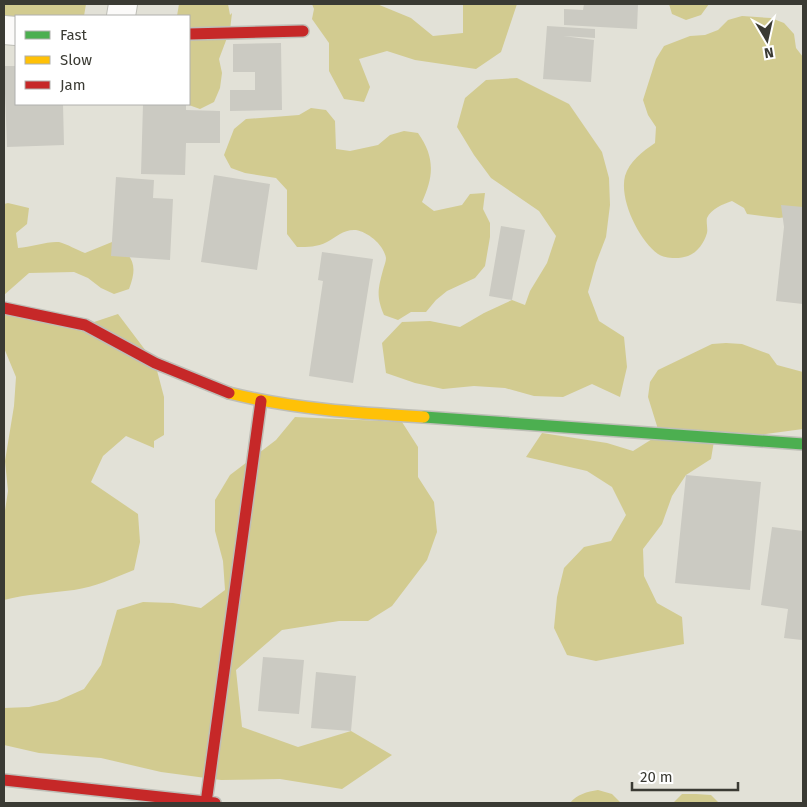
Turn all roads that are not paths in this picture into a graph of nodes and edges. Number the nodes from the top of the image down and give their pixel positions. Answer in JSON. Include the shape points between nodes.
{"nodes":[{"id":1,"x":303,"y":31,"type":"dead end"},
{"id":2,"x":190,"y":34,"type":"edge"},
{"id":3,"x":4,"y":308,"type":"edge"},
{"id":4,"x":261,"y":401,"type":"junction"},
{"id":5,"x":803,"y":444,"type":"edge"},
{"id":6,"x":4,"y":780,"type":"edge"},
{"id":7,"x":209,"y":803,"type":"edge"}],
"edges":[{"from":1,"to":2,"type":"street"},
{"from":3,"to":4,"type":"street","via":[[85,325],[155,363],[225,392]]},
{"from":4,"to":5,"type":"street","via":[[323,410]]},
{"from":4,"to":7,"type":"street"},
{"from":6,"to":7,"type":"street"}]}
